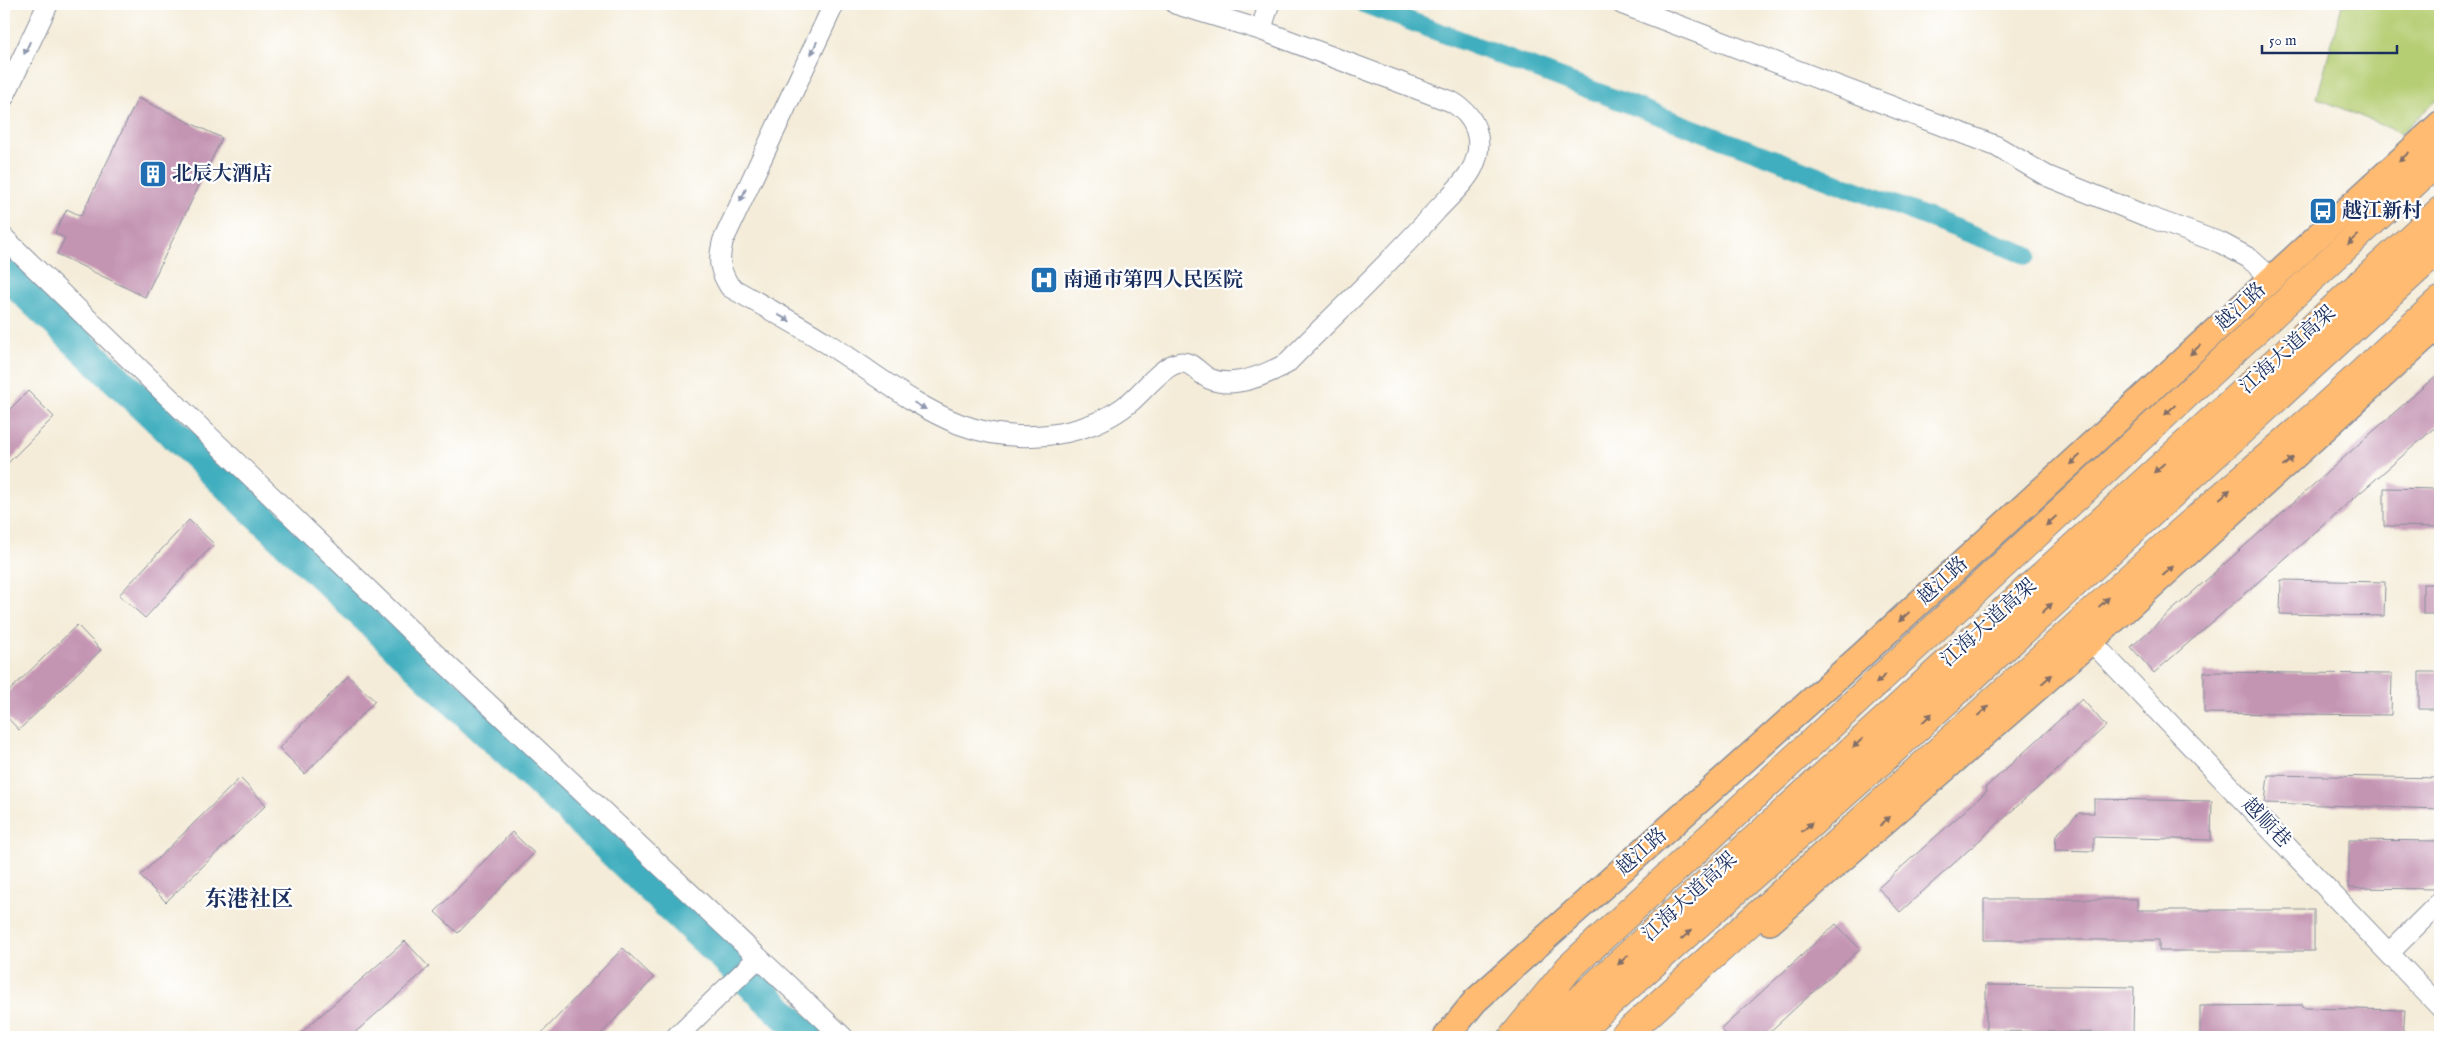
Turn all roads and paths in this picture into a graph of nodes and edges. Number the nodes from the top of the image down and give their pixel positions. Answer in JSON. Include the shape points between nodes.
{"nodes":[{"id":1,"x":48,"y":4,"type":"edge"},
{"id":2,"x":834,"y":4,"type":"edge"},
{"id":3,"x":1176,"y":4,"type":"edge"},
{"id":4,"x":1269,"y":4,"type":"edge"},
{"id":5,"x":1622,"y":4,"type":"edge"},
{"id":6,"x":1261,"y":30,"type":"junction"},
{"id":7,"x":4,"y":97,"type":"edge"},
{"id":8,"x":2440,"y":124,"type":"edge"},
{"id":9,"x":2440,"y":159,"type":"edge"},
{"id":10,"x":2440,"y":211,"type":"edge"},
{"id":11,"x":4,"y":238,"type":"edge"},
{"id":12,"x":2440,"y":248,"type":"edge"},
{"id":13,"x":2272,"y":279,"type":"junction"},
{"id":14,"x":2440,"y":301,"type":"edge"},
{"id":15,"x":2440,"y":324,"type":"edge"},
{"id":16,"x":2091,"y":641,"type":"junction"},
{"id":17,"x":2440,"y":902,"type":"edge"},
{"id":18,"x":2390,"y":952,"type":"junction"},
{"id":19,"x":758,"y":958,"type":"junction"},
{"id":20,"x":2440,"y":1007,"type":"edge"},
{"id":21,"x":676,"y":1037,"type":"edge"},
{"id":22,"x":843,"y":1037,"type":"edge"},
{"id":23,"x":1446,"y":1037,"type":"edge"},
{"id":24,"x":1513,"y":1037,"type":"edge"},
{"id":25,"x":1539,"y":1037,"type":"edge"},
{"id":26,"x":1571,"y":1037,"type":"edge"},
{"id":27,"x":1623,"y":1037,"type":"edge"},
{"id":28,"x":1638,"y":1037,"type":"edge"}],
"edges":[{"from":1,"to":7,"type":"street","one_way":true},
{"from":2,"to":6,"type":"street","one_way":true,"via":[[723,241],[718,259],[722,274],[730,287],[824,341],[918,405],[967,428],[999,434],[1032,436],[1068,432],[1102,420],[1127,404],[1167,368],[1178,363],[1190,363],[1210,379],[1226,382],[1258,376],[1286,364],[1425,224],[1473,167],[1478,136],[1474,121],[1464,109]]},
{"from":3,"to":6,"type":"street"},
{"from":4,"to":6,"type":"street"},
{"from":5,"to":13,"type":"street","via":[[1996,146],[2047,176],[2220,243],[2249,258]]},
{"from":8,"to":13,"type":"main road","name":"越江路","one_way":true},
{"from":9,"to":24,"type":"highway","one_way":true,"via":[[1569,968]]},
{"from":10,"to":25,"type":"highway","name":"江海大道高架","one_way":true},
{"from":11,"to":19,"type":"street","via":[[414,635]]},
{"from":26,"to":12,"type":"highway","name":"江海大道高架","one_way":true,"via":[[1881,761]]},
{"from":13,"to":23,"type":"main road","name":"越江路","one_way":true,"via":[[1861,656],[1475,1000]]},
{"from":27,"to":14,"type":"highway","one_way":true},
{"from":16,"to":15,"type":"main road","one_way":true},
{"from":16,"to":18,"type":"street","name":"越顺巷"},
{"from":28,"to":16,"type":"main road","one_way":true},
{"from":17,"to":18,"type":"street"},
{"from":18,"to":20,"type":"street","name":"越顺巷"},
{"from":19,"to":21,"type":"street"},
{"from":19,"to":22,"type":"street"}]}
